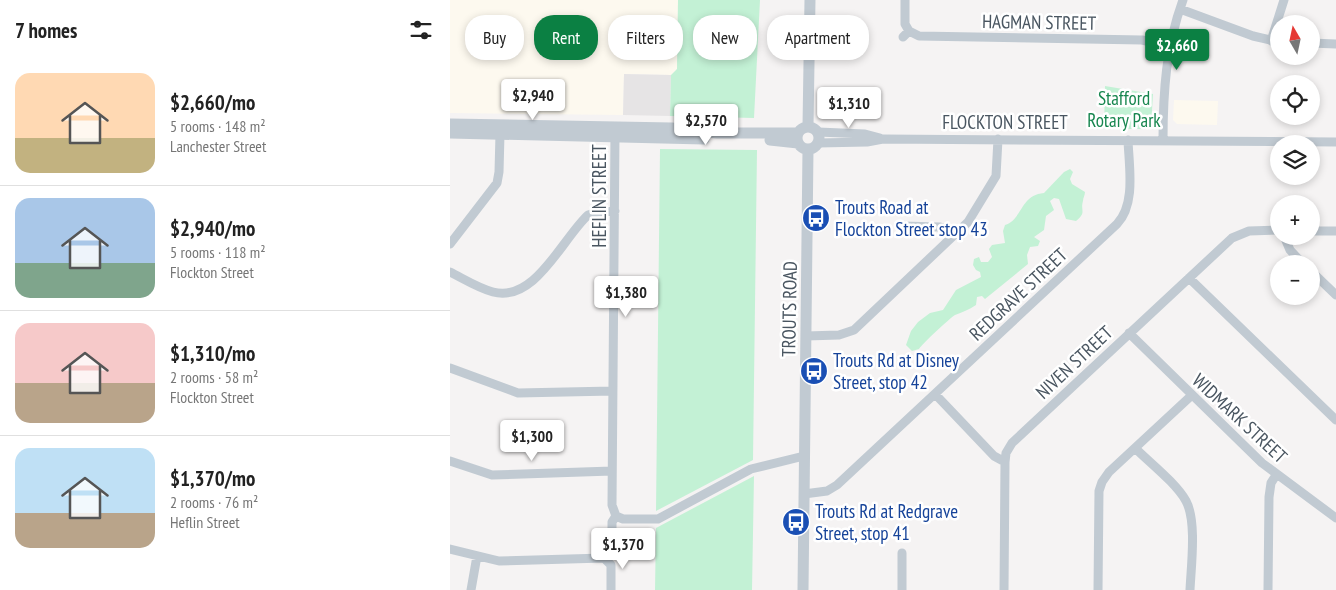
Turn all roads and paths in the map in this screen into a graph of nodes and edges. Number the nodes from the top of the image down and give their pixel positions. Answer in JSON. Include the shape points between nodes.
{"nodes":[{"id":1,"x":810,"y":0,"type":"edge"},
{"id":2,"x":906,"y":0,"type":"edge"},
{"id":3,"x":1284,"y":0,"type":"edge"},
{"id":4,"x":1182,"y":4,"type":"edge"},
{"id":5,"x":1281,"y":15,"type":"edge"},
{"id":6,"x":1270,"y":40,"type":"edge"},
{"id":7,"x":1320,"y":43,"type":"edge"},
{"id":8,"x":1336,"y":44,"type":"edge"},
{"id":9,"x":1169,"y":46,"type":"junction"},
{"id":10,"x":450,"y":124,"type":"edge"},
{"id":11,"x":615,"y":132,"type":"junction"},
{"id":12,"x":450,"y":133,"type":"edge"},
{"id":13,"x":500,"y":134,"type":"junction"},
{"id":14,"x":808,"y":138,"type":"junction"},
{"id":15,"x":998,"y":139,"type":"junction"},
{"id":16,"x":1128,"y":140,"type":"junction"},
{"id":17,"x":1163,"y":141,"type":"junction"},
{"id":18,"x":1336,"y":142,"type":"edge"},
{"id":19,"x":616,"y":211,"type":"junction"},
{"id":20,"x":900,"y":226,"type":"dead end"},
{"id":21,"x":1270,"y":230,"type":"edge"},
{"id":22,"x":1320,"y":231,"type":"edge"},
{"id":23,"x":1336,"y":231,"type":"edge"},
{"id":24,"x":958,"y":234,"type":"junction"},
{"id":25,"x":450,"y":244,"type":"edge"},
{"id":26,"x":450,"y":272,"type":"edge"},
{"id":27,"x":1189,"y":278,"type":"junction"},
{"id":28,"x":1320,"y":280,"type":"edge"},
{"id":29,"x":1336,"y":295,"type":"edge"},
{"id":30,"x":1129,"y":333,"type":"junction"},
{"id":31,"x":806,"y":336,"type":"junction"},
{"id":32,"x":450,"y":368,"type":"edge"},
{"id":33,"x":613,"y":391,"type":"junction"},
{"id":34,"x":935,"y":394,"type":"junction"},
{"id":35,"x":1192,"y":395,"type":"junction"},
{"id":36,"x":1336,"y":420,"type":"edge"},
{"id":37,"x":1135,"y":448,"type":"junction"},
{"id":38,"x":804,"y":456,"type":"junction"},
{"id":39,"x":450,"y":461,"type":"edge"},
{"id":40,"x":1005,"y":462,"type":"junction"},
{"id":41,"x":612,"y":471,"type":"junction"},
{"id":42,"x":1276,"y":475,"type":"junction"},
{"id":43,"x":804,"y":494,"type":"junction"},
{"id":44,"x":616,"y":516,"type":"junction"},
{"id":45,"x":1336,"y":518,"type":"edge"},
{"id":46,"x":612,"y":533,"type":"dead end"},
{"id":47,"x":450,"y":549,"type":"edge"},
{"id":48,"x":902,"y":553,"type":"dead end"},
{"id":49,"x":477,"y":556,"type":"junction"},
{"id":50,"x":471,"y":590,"type":"edge"},
{"id":51,"x":611,"y":590,"type":"edge"},
{"id":52,"x":803,"y":590,"type":"edge"},
{"id":53,"x":902,"y":590,"type":"edge"},
{"id":54,"x":1004,"y":590,"type":"edge"},
{"id":55,"x":1098,"y":590,"type":"edge"},
{"id":56,"x":1190,"y":590,"type":"edge"},
{"id":57,"x":1268,"y":590,"type":"edge"}],
"edges":[{"from":1,"to":14,"type":"street","name":"TROUTS ROAD"},
{"from":2,"to":9,"type":"street","name":"HAGMAN STREET","via":[[906,34],[1142,40]]},
{"from":3,"to":5,"type":"street"},
{"from":4,"to":6,"type":"street"},
{"from":4,"to":9,"type":"street"},
{"from":7,"to":8,"type":"street"},
{"from":9,"to":17,"type":"street"},
{"from":10,"to":11,"type":"street","name":"FLOCKTON STREET"},
{"from":11,"to":13,"type":"street","name":"FLOCKTON STREET"},
{"from":11,"to":14,"type":"street","name":"FLOCKTON STREET"},
{"from":11,"to":19,"type":"street","name":"HEFLIN STREET"},
{"from":12,"to":13,"type":"street","name":"FLOCKTON STREET"},
{"from":13,"to":25,"type":"street","via":[[497,183]]},
{"from":14,"to":15,"type":"street","name":"FLOCKTON STREET","via":[[865,134],[883,139]]},
{"from":14,"to":31,"type":"street","name":"TROUTS ROAD"},
{"from":15,"to":16,"type":"street","name":"FLOCKTON STREET"},
{"from":15,"to":24,"type":"street","via":[[995,180]]},
{"from":16,"to":17,"type":"street","name":"FLOCKTON STREET"},
{"from":16,"to":34,"type":"street","name":"REDGRAVE STREET","via":[[1129,201],[1122,219]]},
{"from":17,"to":18,"type":"street","name":"FLOCKTON STREET"},
{"from":19,"to":26,"type":"street","via":[[588,215],[531,283],[516,291],[494,292]]},
{"from":19,"to":33,"type":"street","name":"HEFLIN STREET"},
{"from":20,"to":24,"type":"street","via":[[940,227]]},
{"from":21,"to":27,"type":"street","name":"NIVEN STREET","via":[[1249,230],[1236,235]]},
{"from":22,"to":23,"type":"street"},
{"from":24,"to":31,"type":"street","via":[[854,330],[839,335]]},
{"from":27,"to":30,"type":"street","name":"NIVEN STREET"},
{"from":27,"to":36,"type":"street"},
{"from":28,"to":29,"type":"street"},
{"from":30,"to":35,"type":"street","name":"WIDMARK STREET"},
{"from":30,"to":40,"type":"street","name":"NIVEN STREET","via":[[1015,439]]},
{"from":31,"to":38,"type":"street","name":"TROUTS ROAD"},
{"from":32,"to":33,"type":"street","via":[[518,393]]},
{"from":33,"to":41,"type":"street","name":"HEFLIN STREET"},
{"from":34,"to":40,"type":"street","via":[[994,456]]},
{"from":34,"to":43,"type":"street","name":"REDGRAVE STREET","via":[[837,485],[826,491]]},
{"from":35,"to":37,"type":"street"},
{"from":35,"to":42,"type":"street","name":"WIDMARK STREET"},
{"from":37,"to":55,"type":"street","via":[[1109,472],[1100,487]]},
{"from":37,"to":56,"type":"street","via":[[1188,505],[1191,524]]},
{"from":38,"to":43,"type":"street","name":"TROUTS ROAD"},
{"from":38,"to":44,"type":"street","via":[[751,469],[658,519]]},
{"from":39,"to":41,"type":"street","via":[[492,475]]},
{"from":40,"to":54,"type":"street","name":"NIVEN STREET"},
{"from":41,"to":44,"type":"street","name":"HEFLIN STREET","via":[[612,509]]},
{"from":42,"to":45,"type":"street","name":"WIDMARK STREET"},
{"from":42,"to":57,"type":"street","via":[[1269,497]]},
{"from":43,"to":52,"type":"street","name":"TROUTS ROAD"},
{"from":44,"to":46,"type":"street","name":"HEFLIN STREET","via":[[612,522]]},
{"from":47,"to":49,"type":"street"},
{"from":48,"to":53,"type":"street"},
{"from":49,"to":50,"type":"street"},
{"from":49,"to":51,"type":"street","via":[[506,561],[608,560],[612,568]]}]}
